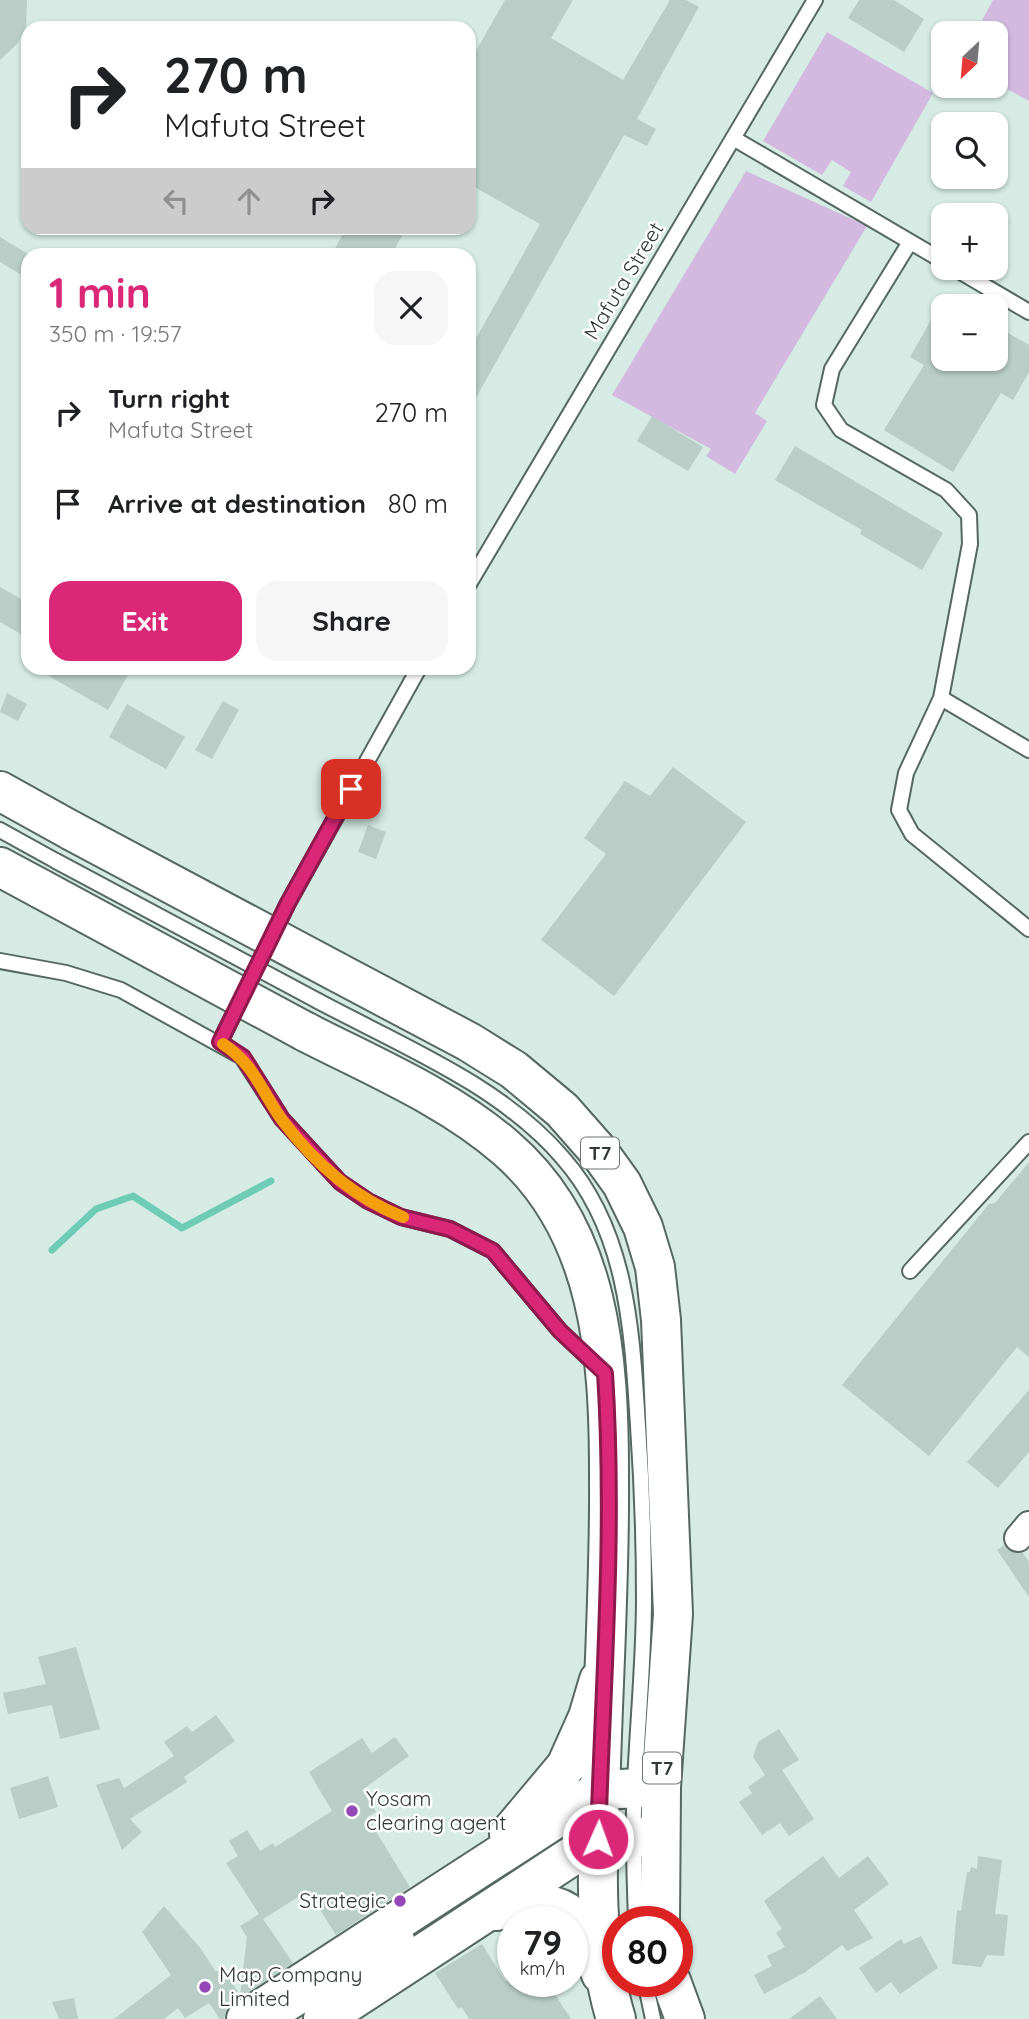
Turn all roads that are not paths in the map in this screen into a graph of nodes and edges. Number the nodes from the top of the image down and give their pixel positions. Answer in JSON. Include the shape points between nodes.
{"nodes":[{"id":1,"x":816,"y":0,"type":"edge"},
{"id":2,"x":733,"y":138,"type":"junction"},
{"id":3,"x":910,"y":242,"type":"junction"},
{"id":4,"x":931,"y":254,"type":"edge"},
{"id":5,"x":974,"y":280,"type":"edge"},
{"id":6,"x":1029,"y":312,"type":"edge"},
{"id":7,"x":476,"y":572,"type":"edge"},
{"id":8,"x":415,"y":675,"type":"edge"},
{"id":9,"x":941,"y":698,"type":"junction"},
{"id":10,"x":1029,"y":750,"type":"edge"},
{"id":11,"x":0,"y":791,"type":"edge"},
{"id":12,"x":0,"y":830,"type":"edge"},
{"id":13,"x":56,"y":860,"type":"junction"},
{"id":14,"x":0,"y":867,"type":"edge"},
{"id":15,"x":1029,"y":929,"type":"edge"},
{"id":16,"x":0,"y":961,"type":"edge"},
{"id":17,"x":320,"y":1001,"type":"junction"},
{"id":18,"x":220,"y":1042,"type":"junction"},
{"id":19,"x":1029,"y":1142,"type":"edge"},
{"id":20,"x":910,"y":1271,"type":"dead end"},
{"id":21,"x":605,"y":1373,"type":"junction"},
{"id":22,"x":639,"y":1449,"type":"junction"},
{"id":23,"x":604,"y":1662,"type":"junction"},
{"id":24,"x":622,"y":1814,"type":"junction"},
{"id":25,"x":474,"y":1871,"type":"junction"},
{"id":26,"x":634,"y":1906,"type":"edge"},
{"id":27,"x":654,"y":1906,"type":"edge"},
{"id":28,"x":482,"y":1914,"type":"junction"},
{"id":29,"x":423,"y":1927,"type":"dead end"},
{"id":30,"x":648,"y":1997,"type":"edge"},
{"id":31,"x":677,"y":1997,"type":"edge"},
{"id":32,"x":612,"y":2006,"type":"edge"},
{"id":33,"x":246,"y":2019,"type":"edge"},
{"id":34,"x":282,"y":2019,"type":"edge"},
{"id":35,"x":323,"y":2019,"type":"edge"},
{"id":36,"x":653,"y":2019,"type":"edge"},
{"id":37,"x":685,"y":2019,"type":"edge"}],
"edges":[{"from":1,"to":2,"type":"lane","name":"Mafuta Street"},
{"from":2,"to":3,"type":"lane"},
{"from":2,"to":7,"type":"lane","name":"Mafuta Street"},
{"from":3,"to":4,"type":"lane"},
{"from":3,"to":9,"type":"lane","via":[[832,369],[824,405],[841,430],[946,490],[969,515],[970,544]]},
{"from":5,"to":6,"type":"lane"},
{"from":8,"to":18,"type":"lane","via":[[288,903]]},
{"from":9,"to":10,"type":"lane"},
{"from":9,"to":15,"type":"lane","via":[[906,773],[899,810],[912,834]]},
{"from":11,"to":13,"type":"main road","number":"T7"},
{"from":12,"to":13,"type":"lane"},
{"from":13,"to":14,"type":"main road","number":"T7"},
{"from":13,"to":17,"type":"main road","number":"T7","bridge":true},
{"from":13,"to":17,"type":"main road","number":"T7","bridge":true},
{"from":16,"to":18,"type":"lane","via":[[66,973],[121,990]]},
{"from":17,"to":21,"type":"main road","via":[[423,1093],[508,1149],[549,1195],[575,1239],[596,1303]]},
{"from":17,"to":22,"type":"main road","number":"T7","via":[[469,1042],[514,1070],[562,1110],[622,1184],[655,1266]]},
{"from":18,"to":21,"type":"lane","via":[[243,1057],[282,1119],[340,1182],[401,1217],[450,1229],[493,1251],[560,1331]]},
{"from":19,"to":20,"type":"lane"},
{"from":21,"to":22,"type":"main road"},
{"from":22,"to":23,"type":"main road","via":[[610,1585]]},
{"from":22,"to":24,"type":"main road","number":"T7","via":[[659,1607]]},
{"from":23,"to":24,"type":"main road"},
{"from":23,"to":25,"type":"main road","via":[[588,1717],[566,1766]]},
{"from":24,"to":25,"type":"main road"},
{"from":24,"to":26,"type":"lane"},
{"from":24,"to":27,"type":"main road","number":"T7"},
{"from":24,"to":28,"type":"main road"},
{"from":24,"to":32,"type":"main road","via":[[600,1950]]},
{"from":25,"to":33,"type":"main road"},
{"from":28,"to":32,"type":"main road","via":[[528,1903],[554,1905],[574,1917],[587,1935]]},
{"from":28,"to":35,"type":"main road"},
{"from":29,"to":34,"type":"lane"},
{"from":30,"to":36,"type":"lane"},
{"from":31,"to":37,"type":"main road"}]}
